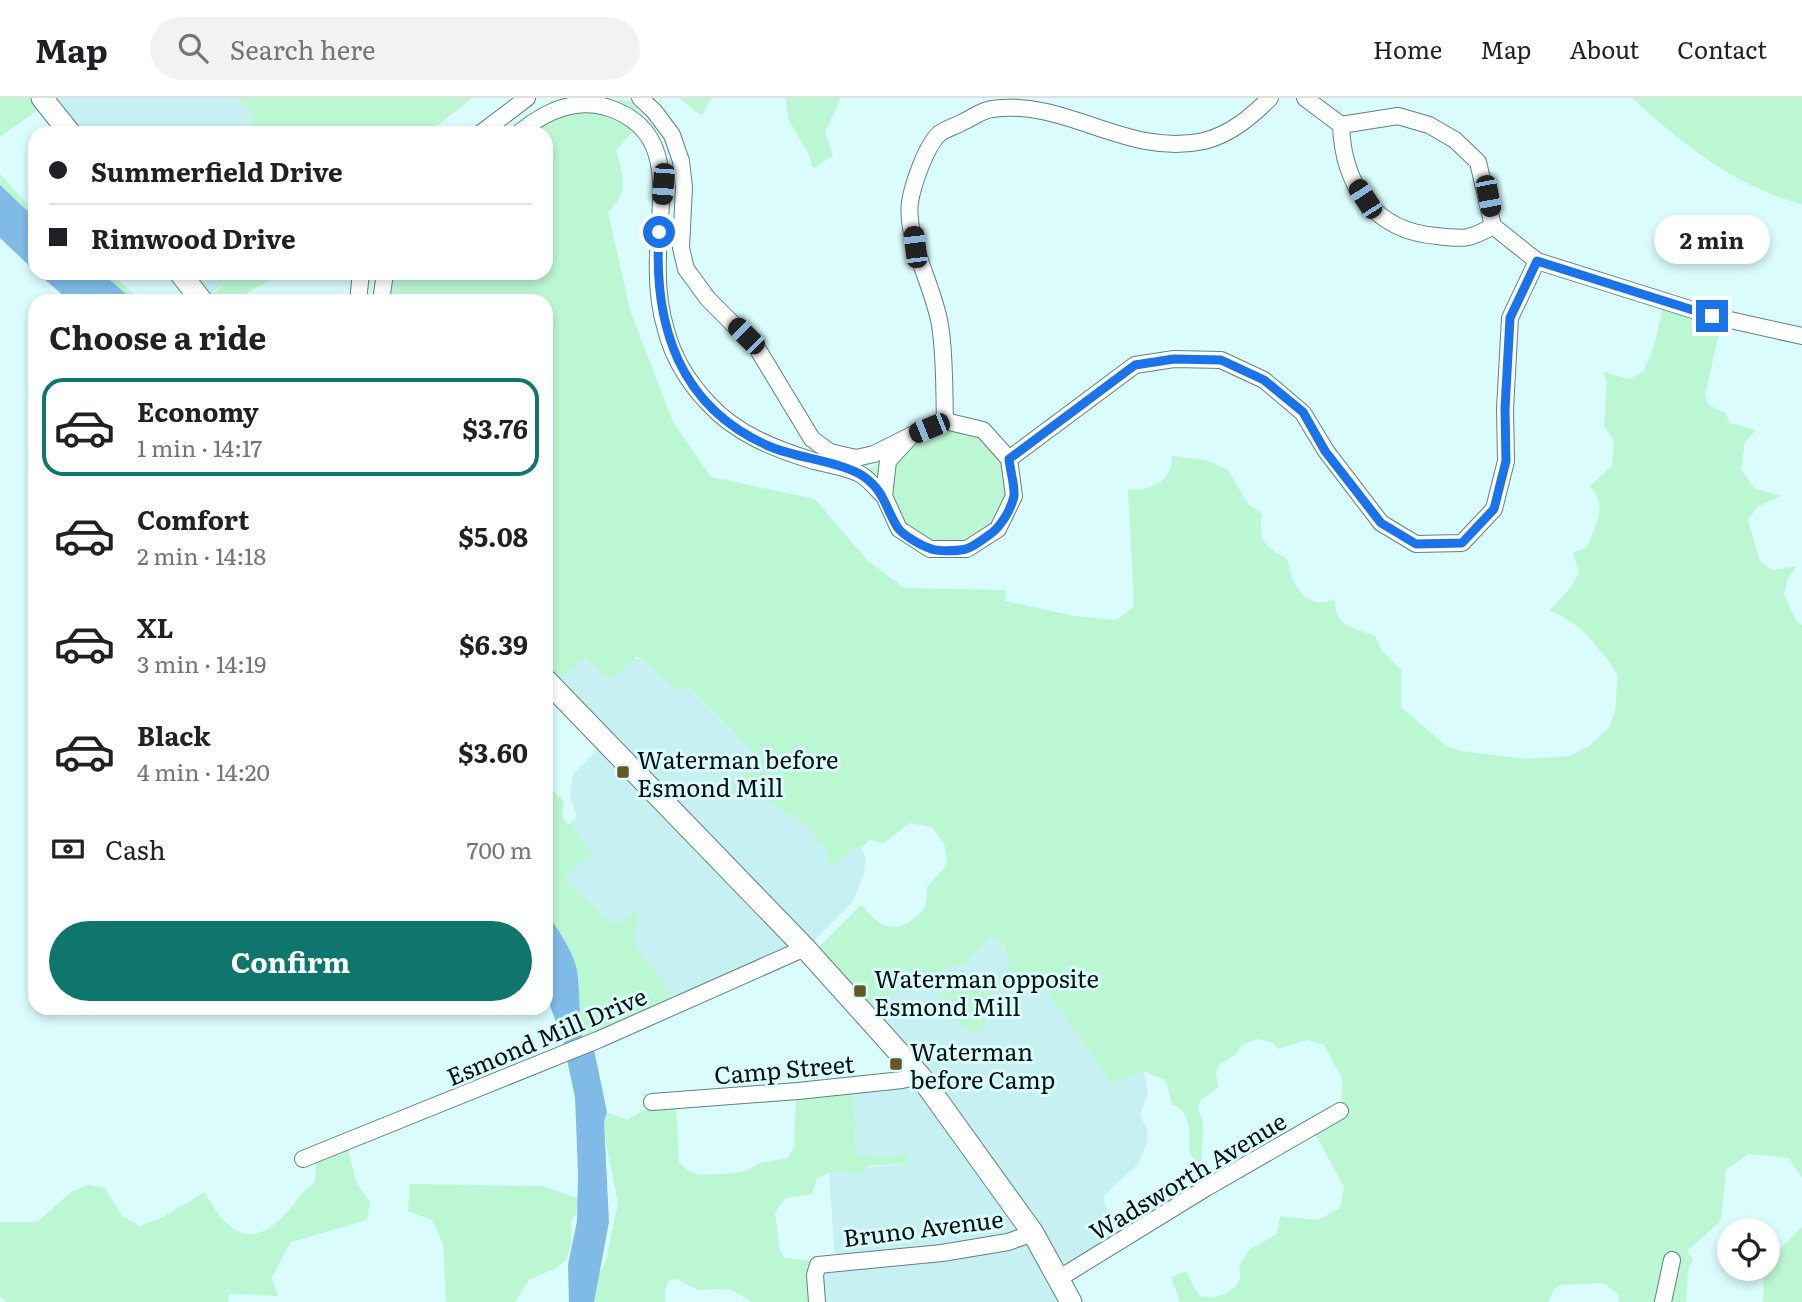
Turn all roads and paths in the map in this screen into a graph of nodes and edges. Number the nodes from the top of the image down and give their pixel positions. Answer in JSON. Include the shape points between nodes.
{"nodes":[{"id":1,"x":42,"y":98,"type":"edge"},
{"id":2,"x":527,"y":98,"type":"edge"},
{"id":3,"x":640,"y":98,"type":"edge"},
{"id":4,"x":1270,"y":98,"type":"edge"},
{"id":5,"x":1305,"y":98,"type":"edge"},
{"id":6,"x":1341,"y":125,"type":"junction"},
{"id":7,"x":64,"y":126,"type":"edge"},
{"id":8,"x":490,"y":126,"type":"edge"},
{"id":9,"x":527,"y":126,"type":"edge"},
{"id":10,"x":1493,"y":226,"type":"junction"},
{"id":11,"x":681,"y":231,"type":"junction"},
{"id":12,"x":659,"y":232,"type":"junction"},
{"id":13,"x":1537,"y":261,"type":"junction"},
{"id":14,"x":186,"y":280,"type":"edge"},
{"id":15,"x":196,"y":294,"type":"edge"},
{"id":16,"x":1802,"y":336,"type":"edge"},
{"id":17,"x":945,"y":421,"type":"junction"},
{"id":18,"x":912,"y":435,"type":"junction"},
{"id":19,"x":1009,"y":459,"type":"junction"},
{"id":20,"x":884,"y":496,"type":"junction"},
{"id":21,"x":553,"y":687,"type":"edge"},
{"id":22,"x":805,"y":948,"type":"junction"},
{"id":23,"x":920,"y":1076,"type":"junction"},
{"id":24,"x":652,"y":1102,"type":"dead end"},
{"id":25,"x":1340,"y":1111,"type":"dead end"},
{"id":26,"x":303,"y":1160,"type":"dead end"},
{"id":27,"x":1033,"y":1233,"type":"junction"},
{"id":28,"x":1672,"y":1260,"type":"dead end"},
{"id":29,"x":1058,"y":1279,"type":"junction"},
{"id":30,"x":817,"y":1302,"type":"edge"},
{"id":31,"x":1071,"y":1302,"type":"edge"},
{"id":32,"x":1663,"y":1302,"type":"edge"}],
"edges":[{"from":1,"to":7,"type":"main road"},
{"from":2,"to":8,"type":"street"},
{"from":3,"to":11,"type":"street","via":[[672,135],[681,161]]},
{"from":4,"to":17,"type":"street","via":[[1237,128],[1204,141],[1129,139],[1031,107],[990,109],[938,134],[918,169],[910,204],[915,247],[940,324]]},
{"from":5,"to":6,"type":"street"},
{"from":6,"to":10,"type":"street","via":[[1398,116],[1429,125],[1455,140],[1478,162]]},
{"from":6,"to":10,"type":"street","via":[[1350,176],[1383,220],[1410,232],[1472,238]]},
{"from":9,"to":12,"type":"street","via":[[565,106],[600,104],[634,119],[647,133],[661,169]]},
{"from":10,"to":13,"type":"street"},
{"from":11,"to":12,"type":"street"},
{"from":11,"to":18,"type":"street","via":[[686,269],[708,299],[757,348],[811,439],[830,452],[856,458]]},
{"from":12,"to":20,"type":"street","via":[[658,280],[665,330],[690,380],[709,405],[735,427],[771,447],[846,468],[863,476]]},
{"from":13,"to":16,"type":"street","via":[[1712,316]]},
{"from":13,"to":19,"type":"street","via":[[1510,318],[1506,461],[1494,509],[1462,543],[1416,544],[1381,523],[1325,451],[1303,412],[1264,380],[1221,360],[1174,359],[1135,365]]},
{"from":14,"to":15,"type":"main road"},
{"from":17,"to":18,"type":"street"},
{"from":17,"to":19,"type":"street","via":[[983,430]]},
{"from":18,"to":20,"type":"street","via":[[888,461]]},
{"from":19,"to":20,"type":"street","via":[[1014,496],[998,529],[967,549],[930,549],[899,529]]},
{"from":21,"to":22,"type":"main road"},
{"from":22,"to":23,"type":"main road"},
{"from":22,"to":26,"type":"street","name":"Esmond Mill Drive","via":[[578,1048]]},
{"from":23,"to":24,"type":"street","name":"Camp Street"},
{"from":23,"to":27,"type":"main road"},
{"from":25,"to":29,"type":"street","name":"Wadsworth Avenue"},
{"from":27,"to":29,"type":"main road"},
{"from":27,"to":30,"type":"street","name":"Bruno Avenue","via":[[942,1253],[818,1265]]},
{"from":28,"to":32,"type":"street"},
{"from":29,"to":31,"type":"main road"}]}
